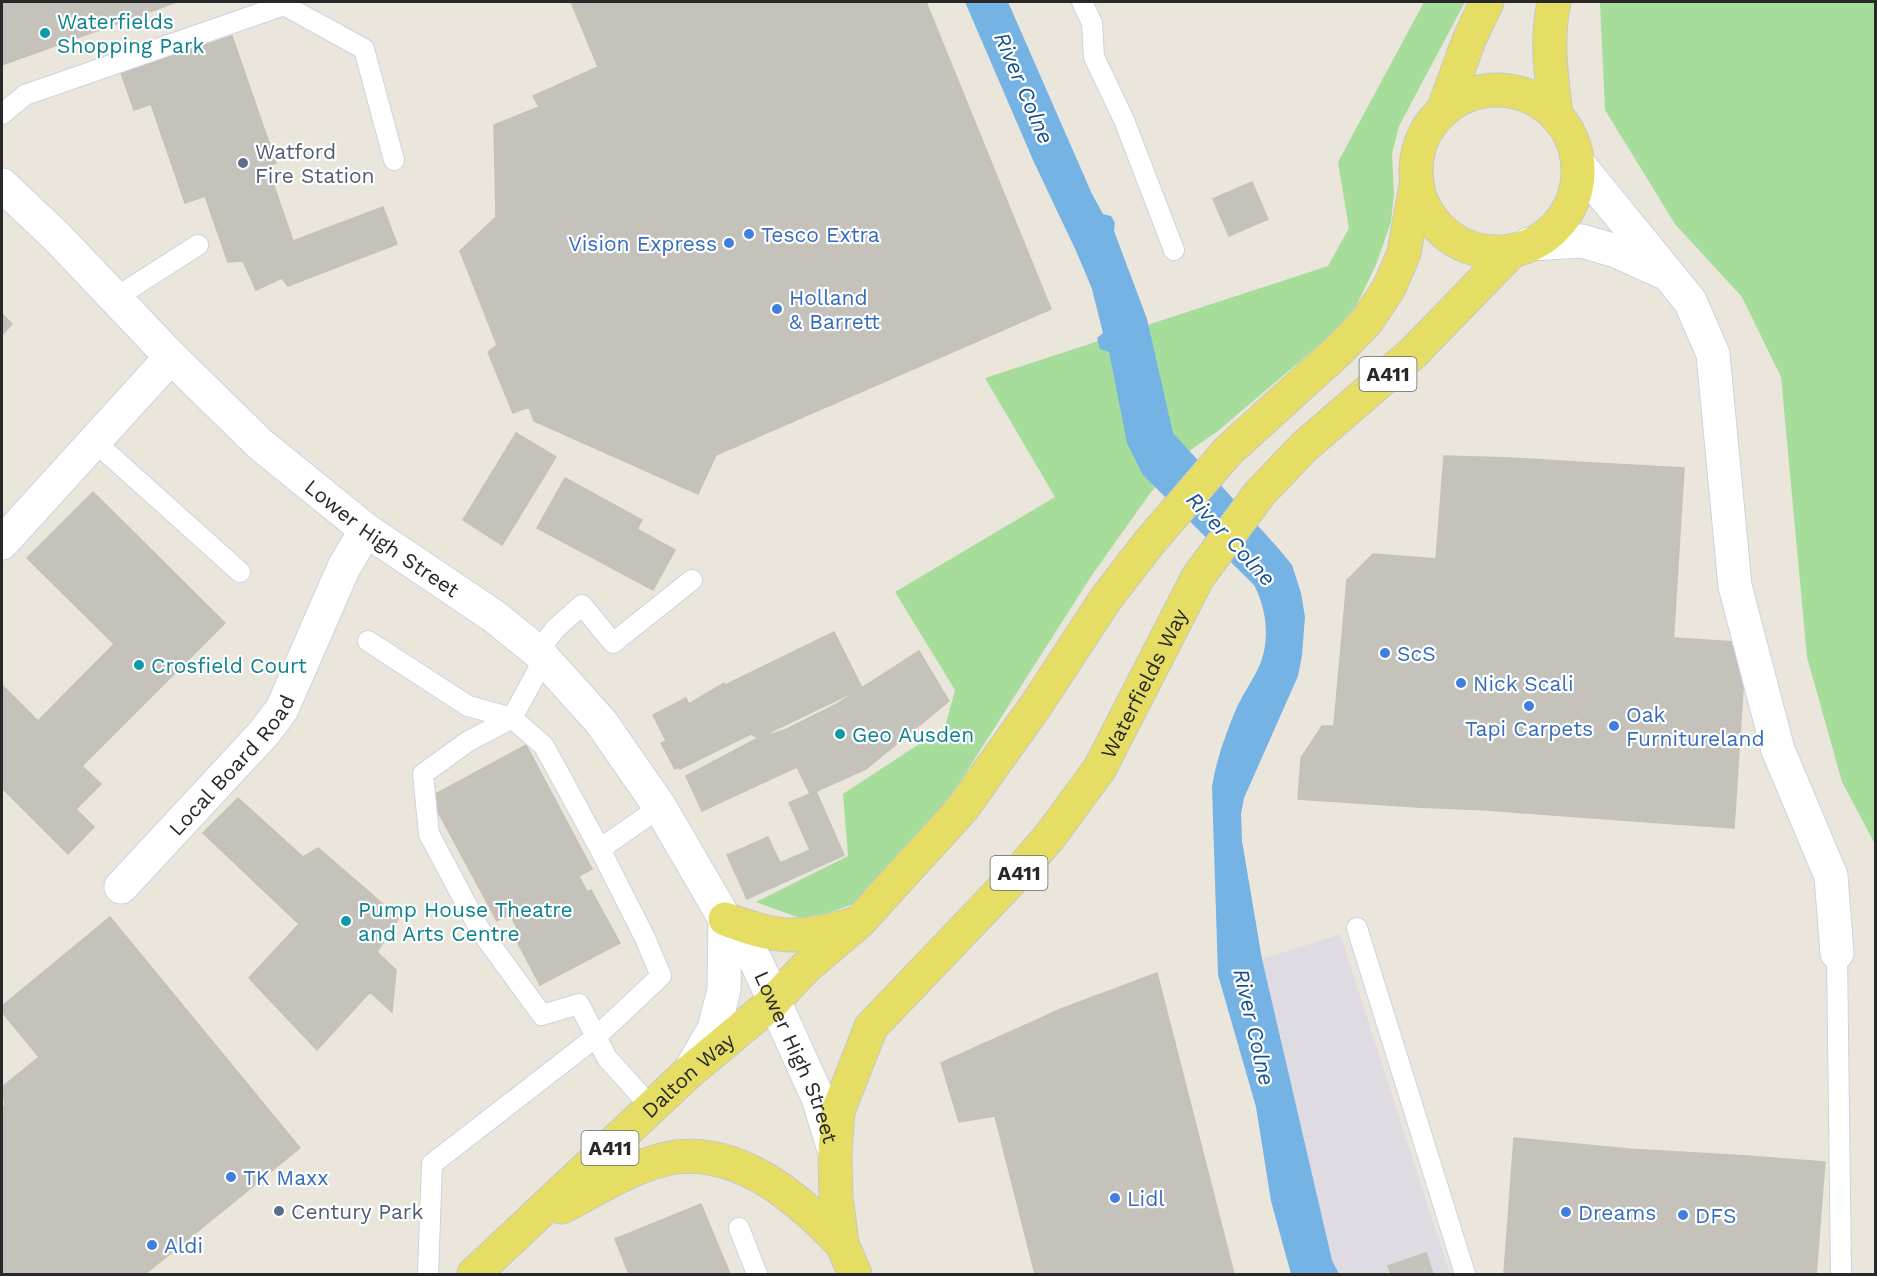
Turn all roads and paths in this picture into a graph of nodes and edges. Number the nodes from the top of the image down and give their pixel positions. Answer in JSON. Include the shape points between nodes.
{"nodes":[{"id":1,"x":1082,"y":2,"type":"edge"},
{"id":2,"x":1487,"y":2,"type":"edge"},
{"id":3,"x":1554,"y":2,"type":"edge"},
{"id":4,"x":1444,"y":108,"type":"junction"},
{"id":5,"x":1556,"y":113,"type":"junction"},
{"id":6,"x":2,"y":114,"type":"edge"},
{"id":7,"x":394,"y":159,"type":"dead end"},
{"id":8,"x":1580,"y":166,"type":"junction"},
{"id":9,"x":2,"y":185,"type":"edge"},
{"id":10,"x":1416,"y":185,"type":"junction"},
{"id":11,"x":198,"y":245,"type":"dead end"},
{"id":12,"x":1521,"y":248,"type":"junction"},
{"id":13,"x":1174,"y":250,"type":"dead end"},
{"id":14,"x":1669,"y":275,"type":"junction"},
{"id":15,"x":115,"y":298,"type":"junction"},
{"id":16,"x":171,"y":357,"type":"junction"},
{"id":17,"x":94,"y":441,"type":"junction"},
{"id":18,"x":366,"y":530,"type":"junction"},
{"id":19,"x":2,"y":543,"type":"edge"},
{"id":20,"x":240,"y":572,"type":"dead end"},
{"id":21,"x":692,"y":580,"type":"dead end"},
{"id":22,"x":368,"y":641,"type":"dead end"},
{"id":23,"x":541,"y":655,"type":"junction"},
{"id":24,"x":512,"y":718,"type":"junction"},
{"id":25,"x":660,"y":807,"type":"junction"},
{"id":26,"x":600,"y":849,"type":"junction"},
{"id":27,"x":121,"y":887,"type":"dead end"},
{"id":28,"x":725,"y":919,"type":"junction"},
{"id":29,"x":859,"y":922,"type":"junction"},
{"id":30,"x":1357,"y":928,"type":"dead end"},
{"id":31,"x":1837,"y":953,"type":"joint"},
{"id":32,"x":773,"y":1002,"type":"junction"},
{"id":33,"x":597,"y":1036,"type":"junction"},
{"id":34,"x":689,"y":1072,"type":"junction"},
{"id":35,"x":652,"y":1108,"type":"junction"},
{"id":36,"x":835,"y":1153,"type":"junction"},
{"id":37,"x":531,"y":1223,"type":"junction"},
{"id":38,"x":739,"y":1228,"type":"dead end"},
{"id":39,"x":842,"y":1244,"type":"junction"},
{"id":40,"x":428,"y":1275,"type":"edge"},
{"id":41,"x":474,"y":1275,"type":"edge"},
{"id":42,"x":757,"y":1275,"type":"edge"},
{"id":43,"x":855,"y":1275,"type":"edge"},
{"id":44,"x":1465,"y":1275,"type":"edge"},
{"id":45,"x":1841,"y":1275,"type":"edge"}],
"edges":[{"from":1,"to":13,"type":"lane","via":[[1092,23],[1094,57],[1124,120]]},
{"from":2,"to":4,"type":"main road"},
{"from":3,"to":5,"type":"main road","via":[[1550,70]]},
{"from":4,"to":5,"type":"main road","via":[[1466,95],[1489,89],[1524,93]]},
{"from":4,"to":10,"type":"main road","via":[[1429,125],[1416,156]]},
{"from":5,"to":8,"type":"main road","via":[[1572,136]]},
{"from":6,"to":7,"type":"lane","via":[[25,95],[284,4],[364,49]]},
{"from":8,"to":12,"type":"main road","via":[[1576,196],[1565,217],[1546,236]]},
{"from":8,"to":14,"type":"street"},
{"from":9,"to":15,"type":"street","name":"Lower High Street"},
{"from":10,"to":12,"type":"main road","via":[[1424,208],[1444,234],[1486,252]]},
{"from":10,"to":29,"type":"main road","number":"A411","via":[[1404,252],[1389,288],[1367,321],[1219,460],[1106,600],[962,809]]},
{"from":11,"to":15,"type":"lane"},
{"from":12,"to":14,"type":"street","via":[[1582,242],[1616,251]]},
{"from":12,"to":36,"type":"main road","name":"Waterfields Way","number":"A411","via":[[1413,353],[1305,446],[1260,493],[1198,577],[1100,768],[1019,872],[871,1027],[838,1111]]},
{"from":14,"to":31,"type":"street","via":[[1690,301],[1713,354],[1735,586],[1778,750],[1831,876]]},
{"from":15,"to":16,"type":"street","name":"Lower High Street"},
{"from":16,"to":17,"type":"street"},
{"from":16,"to":18,"type":"street","name":"Lower High Street","via":[[260,444]]},
{"from":17,"to":19,"type":"street"},
{"from":17,"to":20,"type":"lane"},
{"from":18,"to":23,"type":"street","name":"Lower High Street","via":[[495,617]]},
{"from":18,"to":27,"type":"street","name":"Local Board Road","via":[[344,567],[282,709],[264,734]]},
{"from":21,"to":23,"type":"lane","via":[[614,643],[582,605],[555,629]]},
{"from":22,"to":24,"type":"lane","via":[[468,706]]},
{"from":23,"to":24,"type":"lane"},
{"from":23,"to":25,"type":"street","name":"Lower High Street","via":[[602,722]]},
{"from":24,"to":26,"type":"lane","via":[[544,746]]},
{"from":24,"to":33,"type":"lane","via":[[467,742],[423,774],[429,834],[480,930],[542,1015],[579,1004]]},
{"from":25,"to":26,"type":"lane"},
{"from":25,"to":28,"type":"street","name":"Lower High Street"},
{"from":26,"to":33,"type":"lane","via":[[661,976]]},
{"from":28,"to":29,"type":"main road","via":[[765,934],[788,936]]},
{"from":28,"to":32,"type":"street","name":"Lower High Street","via":[[756,962]]},
{"from":28,"to":34,"type":"street","name":"Lower High Street","via":[[724,990],[714,1029]]},
{"from":29,"to":32,"type":"main road","number":"A411","via":[[805,968]]},
{"from":30,"to":44,"type":"lane"},
{"from":31,"to":45,"type":"lane"},
{"from":32,"to":34,"type":"main road","name":"Dalton Way","number":"A411"},
{"from":32,"to":36,"type":"street","name":"Lower High Street","via":[[818,1098]]},
{"from":33,"to":35,"type":"lane","via":[[607,1058]]},
{"from":33,"to":40,"type":"lane","via":[[432,1164]]},
{"from":34,"to":35,"type":"main road","name":"Dalton Way","number":"A411"},
{"from":35,"to":37,"type":"main road","name":"Dalton Way","number":"A411"},
{"from":36,"to":39,"type":"main road","name":"Lower High Street","number":"A411"},
{"from":37,"to":39,"type":"main road","number":"A411","via":[[642,1167],[675,1157],[706,1157],[763,1178],[812,1212]]},
{"from":37,"to":41,"type":"main road","name":"Dalton Way","number":"A411"},
{"from":38,"to":42,"type":"lane"},
{"from":39,"to":43,"type":"main road","name":"Lower High Street","number":"A411"}]}
